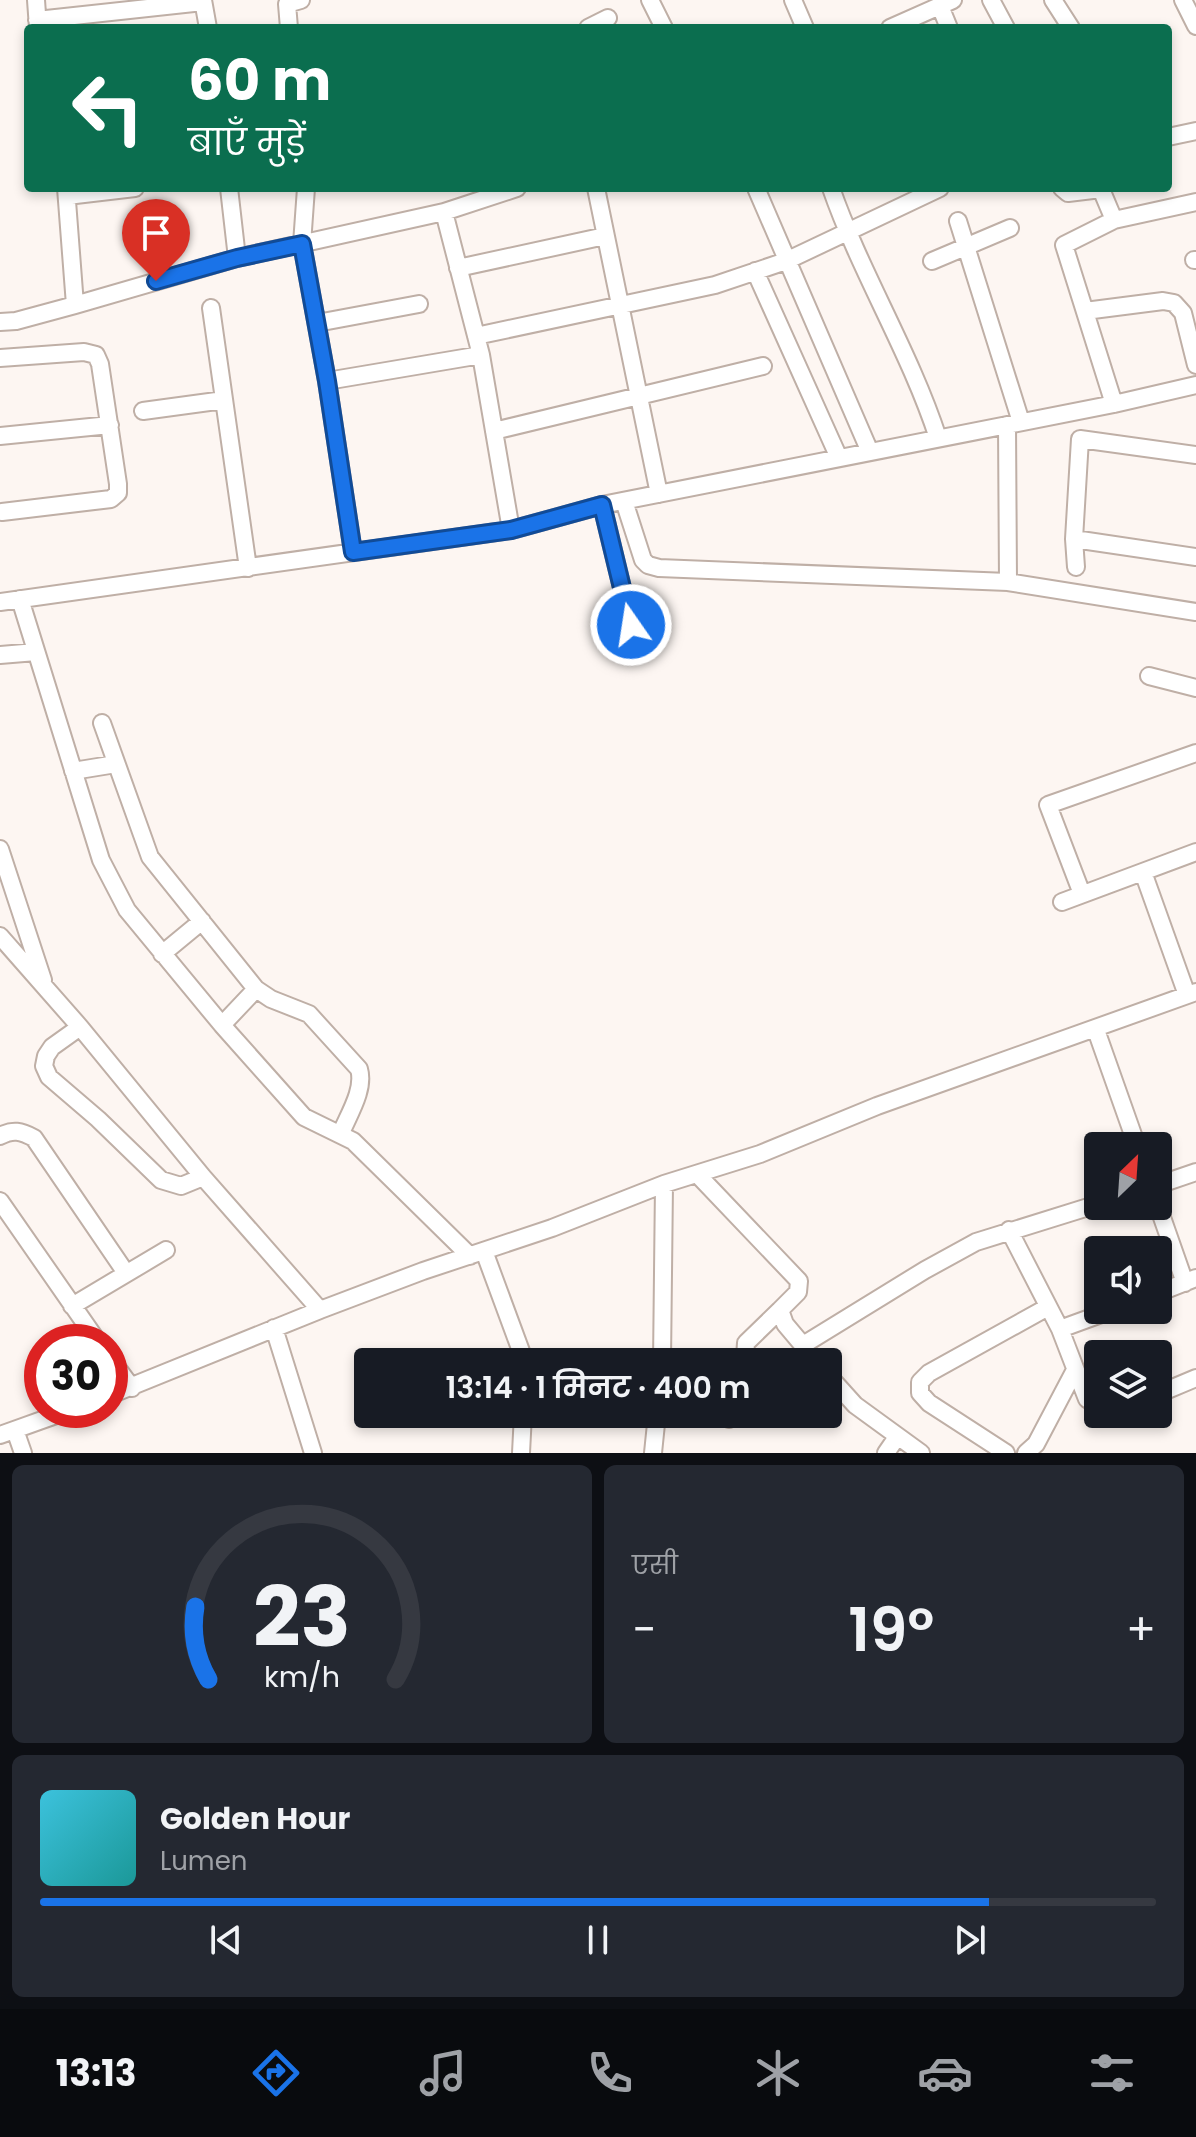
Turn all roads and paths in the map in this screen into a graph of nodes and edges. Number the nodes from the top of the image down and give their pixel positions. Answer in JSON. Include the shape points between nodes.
{"nodes":[{"id":1,"x":36,"y":0,"type":"edge"},
{"id":2,"x":301,"y":0,"type":"edge"},
{"id":3,"x":650,"y":0,"type":"edge"},
{"id":4,"x":793,"y":0,"type":"edge"},
{"id":5,"x":991,"y":0,"type":"edge"},
{"id":6,"x":1053,"y":0,"type":"edge"},
{"id":7,"x":1183,"y":0,"type":"edge"},
{"id":8,"x":203,"y":1,"type":"edge"},
{"id":9,"x":946,"y":3,"type":"edge"},
{"id":10,"x":608,"y":18,"type":"dead end"},
{"id":11,"x":38,"y":24,"type":"edge"},
{"id":12,"x":207,"y":24,"type":"edge"},
{"id":13,"x":289,"y":24,"type":"edge"},
{"id":14,"x":596,"y":24,"type":"edge"},
{"id":15,"x":662,"y":24,"type":"edge"},
{"id":16,"x":803,"y":24,"type":"edge"},
{"id":17,"x":899,"y":24,"type":"edge"},
{"id":18,"x":949,"y":24,"type":"edge"},
{"id":19,"x":1004,"y":24,"type":"edge"},
{"id":20,"x":1068,"y":24,"type":"edge"},
{"id":21,"x":1196,"y":26,"type":"edge"},
{"id":22,"x":1196,"y":131,"type":"edge"},
{"id":23,"x":1172,"y":136,"type":"edge"},
{"id":24,"x":66,"y":192,"type":"edge"},
{"id":25,"x":229,"y":192,"type":"edge"},
{"id":26,"x":306,"y":192,"type":"edge"},
{"id":27,"x":505,"y":192,"type":"edge"},
{"id":28,"x":597,"y":192,"type":"edge"},
{"id":29,"x":758,"y":192,"type":"edge"},
{"id":30,"x":832,"y":192,"type":"edge"},
{"id":31,"x":932,"y":192,"type":"edge"},
{"id":32,"x":1102,"y":192,"type":"edge"},
{"id":33,"x":1196,"y":202,"type":"edge"},
{"id":34,"x":444,"y":212,"type":"junction"},
{"id":35,"x":1114,"y":220,"type":"junction"},
{"id":36,"x":958,"y":221,"type":"dead end"},
{"id":37,"x":1010,"y":228,"type":"dead end"},
{"id":38,"x":847,"y":234,"type":"junction"},
{"id":39,"x":605,"y":236,"type":"junction"},
{"id":40,"x":302,"y":244,"type":"junction"},
{"id":41,"x":966,"y":247,"type":"junction"},
{"id":42,"x":237,"y":258,"type":"junction"},
{"id":43,"x":786,"y":261,"type":"junction"},
{"id":44,"x":932,"y":261,"type":"dead end"},
{"id":45,"x":458,"y":268,"type":"junction"},
{"id":46,"x":755,"y":271,"type":"junction"},
{"id":47,"x":419,"y":304,"type":"dead end"},
{"id":48,"x":620,"y":304,"type":"junction"},
{"id":49,"x":75,"y":305,"type":"junction"},
{"id":50,"x":211,"y":308,"type":"dead end"},
{"id":51,"x":1085,"y":311,"type":"junction"},
{"id":52,"x":0,"y":322,"type":"edge"},
{"id":53,"x":317,"y":323,"type":"junction"},
{"id":54,"x":476,"y":336,"type":"junction"},
{"id":55,"x":481,"y":355,"type":"junction"},
{"id":56,"x":0,"y":358,"type":"edge"},
{"id":57,"x":1196,"y":365,"type":"edge"},
{"id":58,"x":763,"y":366,"type":"dead end"},
{"id":59,"x":327,"y":381,"type":"junction"},
{"id":60,"x":1196,"y":385,"type":"edge"},
{"id":61,"x":639,"y":397,"type":"junction"},
{"id":62,"x":224,"y":400,"type":"junction"},
{"id":63,"x":1114,"y":404,"type":"junction"},
{"id":64,"x":143,"y":411,"type":"dead end"},
{"id":65,"x":1014,"y":423,"type":"junction"},
{"id":66,"x":110,"y":425,"type":"junction"},
{"id":67,"x":494,"y":431,"type":"junction"},
{"id":68,"x":0,"y":436,"type":"edge"},
{"id":69,"x":938,"y":438,"type":"junction"},
{"id":70,"x":870,"y":452,"type":"junction"},
{"id":71,"x":1196,"y":455,"type":"edge"},
{"id":72,"x":839,"y":458,"type":"junction"},
{"id":73,"x":659,"y":494,"type":"junction"},
{"id":74,"x":624,"y":501,"type":"junction"},
{"id":75,"x":602,"y":505,"type":"junction"},
{"id":76,"x":1,"y":508,"type":"edge"},
{"id":77,"x":511,"y":530,"type":"junction"},
{"id":78,"x":1074,"y":539,"type":"junction"},
{"id":79,"x":353,"y":552,"type":"junction"},
{"id":80,"x":1196,"y":557,"type":"edge"},
{"id":81,"x":1076,"y":567,"type":"dead end"},
{"id":82,"x":248,"y":568,"type":"junction"},
{"id":83,"x":1008,"y":582,"type":"junction"},
{"id":84,"x":20,"y":599,"type":"junction"},
{"id":85,"x":0,"y":602,"type":"edge"},
{"id":86,"x":1196,"y":612,"type":"edge"},
{"id":87,"x":631,"y":625,"type":"dead end"},
{"id":88,"x":36,"y":652,"type":"junction"},
{"id":89,"x":0,"y":655,"type":"edge"},
{"id":90,"x":1149,"y":676,"type":"dead end"},
{"id":91,"x":1196,"y":688,"type":"edge"},
{"id":92,"x":102,"y":723,"type":"dead end"},
{"id":93,"x":1196,"y":753,"type":"edge"},
{"id":94,"x":116,"y":764,"type":"junction"},
{"id":95,"x":73,"y":771,"type":"junction"},
{"id":96,"x":0,"y":849,"type":"edge"},
{"id":97,"x":1196,"y":852,"type":"edge"},
{"id":98,"x":1143,"y":872,"type":"junction"},
{"id":99,"x":1082,"y":894,"type":"junction"},
{"id":100,"x":1062,"y":902,"type":"dead end"},
{"id":101,"x":202,"y":921,"type":"junction"},
{"id":102,"x":0,"y":936,"type":"edge"},
{"id":103,"x":162,"y":954,"type":"junction"},
{"id":104,"x":256,"y":989,"type":"junction"},
{"id":105,"x":46,"y":990,"type":"junction"},
{"id":106,"x":1192,"y":994,"type":"edge"},
{"id":107,"x":222,"y":1025,"type":"junction"},
{"id":108,"x":80,"y":1027,"type":"junction"},
{"id":109,"x":1096,"y":1030,"type":"junction"},
{"id":110,"x":1132,"y":1132,"type":"edge"},
{"id":111,"x":341,"y":1133,"type":"junction"},
{"id":112,"x":0,"y":1136,"type":"edge"},
{"id":113,"x":1196,"y":1172,"type":"edge"},
{"id":114,"x":697,"y":1174,"type":"junction"},
{"id":115,"x":203,"y":1177,"type":"junction"},
{"id":116,"x":1172,"y":1180,"type":"edge"},
{"id":117,"x":664,"y":1184,"type":"junction"},
{"id":118,"x":1084,"y":1208,"type":"edge"},
{"id":119,"x":2,"y":1209,"type":"edge"},
{"id":120,"x":1164,"y":1220,"type":"edge"},
{"id":121,"x":1009,"y":1230,"type":"junction"},
{"id":122,"x":166,"y":1250,"type":"dead end"},
{"id":123,"x":477,"y":1253,"type":"junction"},
{"id":124,"x":126,"y":1273,"type":"junction"},
{"id":125,"x":1190,"y":1280,"type":"edge"},
{"id":126,"x":72,"y":1306,"type":"junction"},
{"id":127,"x":1048,"y":1307,"type":"junction"},
{"id":128,"x":320,"y":1310,"type":"junction"},
{"id":129,"x":780,"y":1310,"type":"junction"},
{"id":130,"x":1084,"y":1320,"type":"edge"},
{"id":131,"x":85,"y":1324,"type":"edge"},
{"id":132,"x":274,"y":1328,"type":"junction"},
{"id":133,"x":1060,"y":1329,"type":"junction"},
{"id":134,"x":803,"y":1345,"type":"junction"},
{"id":135,"x":519,"y":1348,"type":"edge"},
{"id":136,"x":662,"y":1348,"type":"edge"},
{"id":137,"x":746,"y":1348,"type":"edge"},
{"id":138,"x":805,"y":1348,"type":"edge"},
{"id":139,"x":1075,"y":1370,"type":"junction"},
{"id":140,"x":1196,"y":1378,"type":"edge"},
{"id":141,"x":128,"y":1383,"type":"edge"},
{"id":142,"x":132,"y":1388,"type":"junction"},
{"id":143,"x":1172,"y":1388,"type":"edge"},
{"id":144,"x":128,"y":1389,"type":"edge"},
{"id":145,"x":842,"y":1391,"type":"edge"},
{"id":146,"x":1084,"y":1392,"type":"edge"},
{"id":147,"x":522,"y":1428,"type":"edge"},
{"id":148,"x":656,"y":1428,"type":"edge"},
{"id":149,"x":8,"y":1433,"type":"edge"},
{"id":150,"x":897,"y":1437,"type":"junction"},
{"id":151,"x":23,"y":1453,"type":"edge"},
{"id":152,"x":313,"y":1453,"type":"edge"},
{"id":153,"x":521,"y":1453,"type":"edge"},
{"id":154,"x":653,"y":1453,"type":"edge"},
{"id":155,"x":886,"y":1453,"type":"edge"},
{"id":156,"x":921,"y":1453,"type":"edge"},
{"id":157,"x":1006,"y":1453,"type":"edge"},
{"id":158,"x":1026,"y":1453,"type":"edge"}],
"edges":[{"from":1,"to":11,"type":"street"},
{"from":2,"to":13,"type":"street","via":[[287,4]]},
{"from":3,"to":15,"type":"street"},
{"from":4,"to":16,"type":"street"},
{"from":5,"to":19,"type":"street"},
{"from":6,"to":20,"type":"street"},
{"from":7,"to":21,"type":"street"},
{"from":8,"to":11,"type":"street"},
{"from":8,"to":12,"type":"street"},
{"from":9,"to":17,"type":"street"},
{"from":9,"to":18,"type":"street"},
{"from":10,"to":14,"type":"street"},
{"from":22,"to":23,"type":"street"},
{"from":24,"to":49,"type":"street"},
{"from":25,"to":42,"type":"street"},
{"from":26,"to":40,"type":"street"},
{"from":27,"to":34,"type":"street"},
{"from":28,"to":39,"type":"street"},
{"from":29,"to":43,"type":"street"},
{"from":30,"to":38,"type":"street"},
{"from":31,"to":38,"type":"street"},
{"from":32,"to":35,"type":"street"},
{"from":33,"to":35,"type":"street"},
{"from":34,"to":40,"type":"street"},
{"from":34,"to":45,"type":"street"},
{"from":35,"to":51,"type":"street","via":[[1064,245]]},
{"from":36,"to":41,"type":"street"},
{"from":37,"to":41,"type":"street"},
{"from":38,"to":43,"type":"street"},
{"from":38,"to":69,"type":"street"},
{"from":39,"to":45,"type":"street"},
{"from":39,"to":48,"type":"street"},
{"from":40,"to":42,"type":"street"},
{"from":40,"to":53,"type":"street"},
{"from":41,"to":44,"type":"street"},
{"from":41,"to":65,"type":"street"},
{"from":42,"to":49,"type":"street"},
{"from":43,"to":46,"type":"street"},
{"from":43,"to":70,"type":"street"},
{"from":45,"to":54,"type":"street"},
{"from":46,"to":48,"type":"street","via":[[715,285]]},
{"from":46,"to":72,"type":"street"},
{"from":47,"to":53,"type":"street"},
{"from":48,"to":54,"type":"street"},
{"from":48,"to":61,"type":"street"},
{"from":49,"to":52,"type":"street"},
{"from":50,"to":62,"type":"street"},
{"from":51,"to":57,"type":"street","via":[[1174,303],[1183,313]]},
{"from":51,"to":63,"type":"street"},
{"from":53,"to":59,"type":"street"},
{"from":54,"to":55,"type":"street"},
{"from":55,"to":59,"type":"street"},
{"from":55,"to":67,"type":"street"},
{"from":56,"to":66,"type":"street","via":[[96,355]]},
{"from":58,"to":61,"type":"street"},
{"from":59,"to":79,"type":"street"},
{"from":60,"to":63,"type":"street"},
{"from":61,"to":67,"type":"street"},
{"from":61,"to":73,"type":"street"},
{"from":62,"to":64,"type":"street"},
{"from":62,"to":82,"type":"street"},
{"from":63,"to":65,"type":"street"},
{"from":65,"to":69,"type":"street"},
{"from":65,"to":83,"type":"street"},
{"from":66,"to":68,"type":"street"},
{"from":66,"to":76,"type":"street","via":[[118,484],[114,498]]},
{"from":67,"to":77,"type":"street"},
{"from":69,"to":70,"type":"street"},
{"from":70,"to":72,"type":"street"},
{"from":71,"to":78,"type":"street","via":[[1080,439]]},
{"from":72,"to":73,"type":"street"},
{"from":73,"to":74,"type":"street"},
{"from":74,"to":75,"type":"street"},
{"from":74,"to":83,"type":"street","via":[[643,560],[659,568]]},
{"from":75,"to":77,"type":"street"},
{"from":75,"to":87,"type":"street"},
{"from":77,"to":79,"type":"street"},
{"from":78,"to":80,"type":"street"},
{"from":78,"to":81,"type":"street"},
{"from":79,"to":82,"type":"street"},
{"from":82,"to":84,"type":"street"},
{"from":83,"to":86,"type":"street"},
{"from":84,"to":85,"type":"street"},
{"from":84,"to":88,"type":"street"},
{"from":88,"to":89,"type":"street"},
{"from":88,"to":95,"type":"street"},
{"from":90,"to":91,"type":"street"},
{"from":92,"to":94,"type":"street"},
{"from":93,"to":99,"type":"street","via":[[1048,805]]},
{"from":94,"to":95,"type":"street"},
{"from":94,"to":101,"type":"street","via":[[150,857]]},
{"from":95,"to":103,"type":"street","via":[[108,877]]},
{"from":96,"to":105,"type":"street"},
{"from":97,"to":98,"type":"street"},
{"from":98,"to":99,"type":"street"},
{"from":98,"to":106,"type":"street"},
{"from":99,"to":100,"type":"street"},
{"from":101,"to":103,"type":"street"},
{"from":101,"to":104,"type":"street"},
{"from":102,"to":105,"type":"street"},
{"from":103,"to":107,"type":"street"},
{"from":104,"to":107,"type":"street"},
{"from":104,"to":111,"type":"street","via":[[309,1014],[359,1069],[359,1088]]},
{"from":105,"to":108,"type":"street"},
{"from":106,"to":109,"type":"street"},
{"from":107,"to":111,"type":"street","via":[[304,1117]]},
{"from":108,"to":115,"type":"street"},
{"from":108,"to":115,"type":"street","via":[[46,1056],[49,1077],[161,1180],[181,1186]]},
{"from":109,"to":110,"type":"street"},
{"from":109,"to":114,"type":"street"},
{"from":111,"to":123,"type":"street"},
{"from":112,"to":124,"type":"street","via":[[22,1131],[34,1138]]},
{"from":113,"to":116,"type":"street"},
{"from":114,"to":117,"type":"street"},
{"from":114,"to":129,"type":"street","via":[[799,1281],[798,1292]]},
{"from":115,"to":128,"type":"street"},
{"from":117,"to":123,"type":"street"},
{"from":117,"to":136,"type":"street"},
{"from":118,"to":121,"type":"street"},
{"from":119,"to":126,"type":"street"},
{"from":120,"to":125,"type":"street"},
{"from":121,"to":127,"type":"street"},
{"from":121,"to":134,"type":"street","via":[[950,1255]]},
{"from":122,"to":124,"type":"street"},
{"from":123,"to":128,"type":"street"},
{"from":123,"to":135,"type":"street"},
{"from":124,"to":126,"type":"street"},
{"from":126,"to":131,"type":"street"},
{"from":127,"to":133,"type":"street"},
{"from":127,"to":157,"type":"street","via":[[920,1382],[920,1393],[929,1403]]},
{"from":128,"to":132,"type":"street"},
{"from":129,"to":134,"type":"street"},
{"from":129,"to":137,"type":"street"},
{"from":130,"to":133,"type":"street"},
{"from":132,"to":142,"type":"street"},
{"from":132,"to":152,"type":"street"},
{"from":133,"to":139,"type":"street"},
{"from":134,"to":138,"type":"street"},
{"from":139,"to":146,"type":"street"},
{"from":139,"to":158,"type":"street","via":[[1036,1444]]},
{"from":140,"to":143,"type":"street"},
{"from":141,"to":142,"type":"street"},
{"from":142,"to":144,"type":"street"},
{"from":145,"to":150,"type":"street"},
{"from":147,"to":153,"type":"street"},
{"from":148,"to":154,"type":"street"},
{"from":149,"to":151,"type":"street"},
{"from":150,"to":155,"type":"street"},
{"from":150,"to":156,"type":"street"}]}
